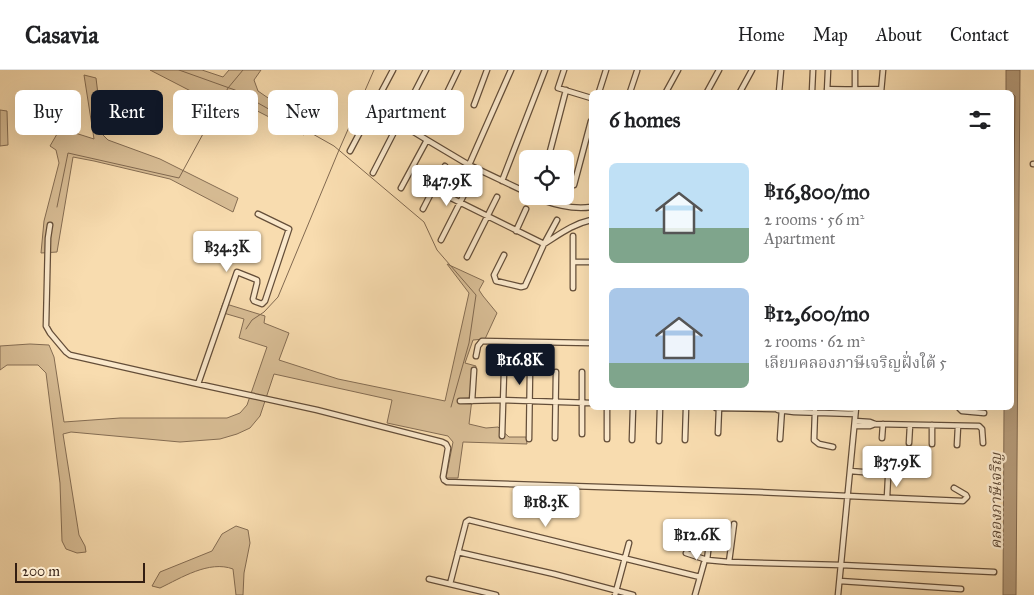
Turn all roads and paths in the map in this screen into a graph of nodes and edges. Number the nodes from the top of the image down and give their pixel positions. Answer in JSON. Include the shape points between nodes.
{"nodes":[{"id":1,"x":393,"y":70,"type":"edge"},
{"id":2,"x":426,"y":70,"type":"edge"},
{"id":3,"x":458,"y":70,"type":"edge"},
{"id":4,"x":487,"y":70,"type":"edge"},
{"id":5,"x":511,"y":70,"type":"edge"},
{"id":6,"x":545,"y":70,"type":"edge"},
{"id":7,"x":564,"y":70,"type":"edge"},
{"id":8,"x":606,"y":70,"type":"edge"},
{"id":9,"x":678,"y":70,"type":"edge"},
{"id":10,"x":719,"y":70,"type":"edge"},
{"id":11,"x":752,"y":70,"type":"edge"},
{"id":12,"x":781,"y":70,"type":"edge"},
{"id":13,"x":813,"y":70,"type":"edge"},
{"id":14,"x":828,"y":70,"type":"edge"},
{"id":15,"x":855,"y":70,"type":"edge"},
{"id":16,"x":882,"y":70,"type":"edge"},
{"id":17,"x":637,"y":71,"type":"edge"},
{"id":18,"x":383,"y":90,"type":"edge"},
{"id":19,"x":416,"y":90,"type":"edge"},
{"id":20,"x":449,"y":90,"type":"edge"},
{"id":21,"x":566,"y":90,"type":"junction"},
{"id":22,"x":600,"y":90,"type":"edge"},
{"id":23,"x":631,"y":90,"type":"edge"},
{"id":24,"x":667,"y":90,"type":"edge"},
{"id":25,"x":708,"y":90,"type":"edge"},
{"id":26,"x":741,"y":90,"type":"edge"},
{"id":27,"x":779,"y":90,"type":"edge"},
{"id":28,"x":812,"y":90,"type":"edge"},
{"id":29,"x":827,"y":90,"type":"edge"},
{"id":30,"x":855,"y":90,"type":"edge"},
{"id":31,"x":881,"y":90,"type":"edge"},
{"id":32,"x":589,"y":97,"type":"edge"},
{"id":33,"x":474,"y":106,"type":"dead end"},
{"id":34,"x":589,"y":129,"type":"edge"},
{"id":35,"x":359,"y":135,"type":"edge"},
{"id":36,"x":393,"y":135,"type":"edge"},
{"id":37,"x":419,"y":135,"type":"edge"},
{"id":38,"x":427,"y":140,"type":"junction"},
{"id":39,"x":550,"y":150,"type":"edge"},
{"id":40,"x":350,"y":151,"type":"dead end"},
{"id":41,"x":469,"y":165,"type":"junction"},
{"id":42,"x":445,"y":166,"type":"dead end"},
{"id":43,"x":373,"y":173,"type":"dead end"},
{"id":44,"x":502,"y":181,"type":"junction"},
{"id":45,"x":470,"y":183,"type":"dead end"},
{"id":46,"x":574,"y":185,"type":"dead end"},
{"id":47,"x":401,"y":188,"type":"dead end"},
{"id":48,"x":433,"y":189,"type":"junction"},
{"id":49,"x":519,"y":189,"type":"edge"},
{"id":50,"x":497,"y":196,"type":"dead end"},
{"id":51,"x":460,"y":202,"type":"junction"},
{"id":52,"x":564,"y":205,"type":"edge"},
{"id":53,"x":589,"y":207,"type":"edge"},
{"id":54,"x":526,"y":209,"type":"dead end"},
{"id":55,"x":423,"y":210,"type":"dead end"},
{"id":56,"x":258,"y":214,"type":"dead end"},
{"id":57,"x":487,"y":216,"type":"junction"},
{"id":58,"x":557,"y":220,"type":"dead end"},
{"id":59,"x":589,"y":221,"type":"edge"},
{"id":60,"x":50,"y":225,"type":"dead end"},
{"id":61,"x":516,"y":231,"type":"junction"},
{"id":62,"x":573,"y":236,"type":"dead end"},
{"id":63,"x":441,"y":240,"type":"dead end"},
{"id":64,"x":544,"y":244,"type":"junction"},
{"id":65,"x":504,"y":255,"type":"dead end"},
{"id":66,"x":467,"y":257,"type":"dead end"},
{"id":67,"x":573,"y":262,"type":"junction"},
{"id":68,"x":589,"y":262,"type":"edge"},
{"id":69,"x":572,"y":288,"type":"dead end"},
{"id":70,"x":589,"y":343,"type":"edge"},
{"id":71,"x":476,"y":356,"type":"dead end"},
{"id":72,"x":474,"y":370,"type":"dead end"},
{"id":73,"x":530,"y":370,"type":"dead end"},
{"id":74,"x":504,"y":372,"type":"dead end"},
{"id":75,"x":556,"y":372,"type":"dead end"},
{"id":76,"x":582,"y":372,"type":"dead end"},
{"id":77,"x":198,"y":384,"type":"junction"},
{"id":78,"x":504,"y":400,"type":"junction"},
{"id":79,"x":460,"y":401,"type":"dead end"},
{"id":80,"x":472,"y":401,"type":"junction"},
{"id":81,"x":530,"y":401,"type":"junction"},
{"id":82,"x":556,"y":402,"type":"junction"},
{"id":83,"x":582,"y":403,"type":"junction"},
{"id":84,"x":589,"y":403,"type":"edge"},
{"id":85,"x":607,"y":410,"type":"edge"},
{"id":86,"x":633,"y":410,"type":"edge"},
{"id":87,"x":660,"y":410,"type":"edge"},
{"id":88,"x":686,"y":410,"type":"edge"},
{"id":89,"x":718,"y":410,"type":"edge"},
{"id":90,"x":782,"y":410,"type":"edge"},
{"id":91,"x":815,"y":410,"type":"edge"},
{"id":92,"x":856,"y":410,"type":"edge"},
{"id":93,"x":961,"y":410,"type":"edge"},
{"id":94,"x":984,"y":413,"type":"dead end"},
{"id":95,"x":855,"y":421,"type":"junction"},
{"id":96,"x":875,"y":424,"type":"junction"},
{"id":97,"x":883,"y":424,"type":"junction"},
{"id":98,"x":910,"y":424,"type":"junction"},
{"id":99,"x":932,"y":425,"type":"junction"},
{"id":100,"x":855,"y":426,"type":"junction"},
{"id":101,"x":958,"y":426,"type":"junction"},
{"id":102,"x":718,"y":433,"type":"dead end"},
{"id":103,"x":582,"y":434,"type":"dead end"},
{"id":104,"x":502,"y":436,"type":"dead end"},
{"id":105,"x":555,"y":438,"type":"dead end"},
{"id":106,"x":882,"y":438,"type":"dead end"},
{"id":107,"x":607,"y":439,"type":"dead end"},
{"id":108,"x":780,"y":439,"type":"dead end"},
{"id":109,"x":529,"y":440,"type":"dead end"},
{"id":110,"x":632,"y":440,"type":"dead end"},
{"id":111,"x":685,"y":440,"type":"dead end"},
{"id":112,"x":659,"y":441,"type":"dead end"},
{"id":113,"x":909,"y":443,"type":"dead end"},
{"id":114,"x":932,"y":444,"type":"dead end"},
{"id":115,"x":957,"y":444,"type":"dead end"},
{"id":116,"x":983,"y":444,"type":"dead end"},
{"id":117,"x":833,"y":448,"type":"dead end"},
{"id":118,"x":850,"y":471,"type":"junction"},
{"id":119,"x":954,"y":488,"type":"dead end"},
{"id":120,"x":848,"y":496,"type":"junction"},
{"id":121,"x":887,"y":497,"type":"junction"},
{"id":122,"x":734,"y":524,"type":"dead end"},
{"id":123,"x":711,"y":527,"type":"dead end"},
{"id":124,"x":629,"y":543,"type":"dead end"},
{"id":125,"x":458,"y":552,"type":"junction"},
{"id":126,"x":686,"y":553,"type":"dead end"},
{"id":127,"x":626,"y":558,"type":"junction"},
{"id":128,"x":705,"y":561,"type":"junction"},
{"id":129,"x":729,"y":562,"type":"junction"},
{"id":130,"x":841,"y":565,"type":"junction"},
{"id":131,"x":994,"y":572,"type":"dead end"},
{"id":132,"x":700,"y":577,"type":"junction"},
{"id":133,"x":429,"y":579,"type":"dead end"},
{"id":134,"x":840,"y":581,"type":"junction"},
{"id":135,"x":450,"y":584,"type":"junction"},
{"id":136,"x":961,"y":589,"type":"dead end"},
{"id":137,"x":615,"y":593,"type":"edge"},
{"id":138,"x":496,"y":595,"type":"edge"},
{"id":139,"x":633,"y":595,"type":"edge"},
{"id":140,"x":695,"y":595,"type":"edge"},
{"id":141,"x":838,"y":595,"type":"edge"}],
"edges":[{"from":1,"to":18,"type":"street"},
{"from":2,"to":19,"type":"street"},
{"from":3,"to":20,"type":"street"},
{"from":4,"to":33,"type":"street"},
{"from":5,"to":41,"type":"street"},
{"from":6,"to":44,"type":"street"},
{"from":7,"to":21,"type":"street","via":[[558,88]]},
{"from":8,"to":22,"type":"street"},
{"from":9,"to":24,"type":"street"},
{"from":10,"to":25,"type":"street"},
{"from":11,"to":26,"type":"street"},
{"from":12,"to":27,"type":"street"},
{"from":13,"to":28,"type":"street"},
{"from":14,"to":29,"type":"street"},
{"from":15,"to":30,"type":"street"},
{"from":16,"to":31,"type":"street"},
{"from":17,"to":23,"type":"street"},
{"from":21,"to":32,"type":"street"},
{"from":21,"to":39,"type":"street"},
{"from":34,"to":46,"type":"street"},
{"from":35,"to":40,"type":"street"},
{"from":36,"to":43,"type":"street"},
{"from":37,"to":38,"type":"street"},
{"from":38,"to":41,"type":"street"},
{"from":38,"to":47,"type":"street"},
{"from":41,"to":44,"type":"street"},
{"from":42,"to":48,"type":"street"},
{"from":44,"to":49,"type":"street"},
{"from":45,"to":51,"type":"street"},
{"from":48,"to":51,"type":"street"},
{"from":48,"to":55,"type":"street"},
{"from":50,"to":57,"type":"street"},
{"from":51,"to":57,"type":"street"},
{"from":51,"to":63,"type":"street"},
{"from":52,"to":53,"type":"street"},
{"from":54,"to":61,"type":"street"},
{"from":56,"to":77,"type":"street","via":[[289,228],[265,301],[262,304],[253,299],[257,280],[237,272]]},
{"from":57,"to":61,"type":"street"},
{"from":57,"to":66,"type":"street"},
{"from":58,"to":64,"type":"street"},
{"from":59,"to":64,"type":"street","via":[[566,229]]},
{"from":60,"to":77,"type":"street","via":[[46,326],[66,352]]},
{"from":61,"to":64,"type":"street"},
{"from":62,"to":67,"type":"street"},
{"from":64,"to":65,"type":"street","via":[[525,286],[494,278]]},
{"from":67,"to":68,"type":"street"},
{"from":67,"to":69,"type":"street"},
{"from":70,"to":71,"type":"street","via":[[482,341]]},
{"from":72,"to":80,"type":"street"},
{"from":73,"to":81,"type":"street"},
{"from":74,"to":78,"type":"street"},
{"from":75,"to":82,"type":"street"},
{"from":76,"to":83,"type":"street"},
{"from":77,"to":120,"type":"street","via":[[442,442],[448,448],[443,477],[447,482]]},
{"from":78,"to":80,"type":"street"},
{"from":78,"to":81,"type":"street"},
{"from":78,"to":104,"type":"street"},
{"from":79,"to":80,"type":"street"},
{"from":81,"to":82,"type":"street"},
{"from":81,"to":109,"type":"street"},
{"from":82,"to":83,"type":"street"},
{"from":82,"to":105,"type":"street"},
{"from":83,"to":84,"type":"street"},
{"from":83,"to":103,"type":"street"},
{"from":85,"to":107,"type":"street"},
{"from":86,"to":110,"type":"street"},
{"from":87,"to":112,"type":"street"},
{"from":88,"to":111,"type":"street"},
{"from":89,"to":102,"type":"street"},
{"from":90,"to":108,"type":"street"},
{"from":91,"to":117,"type":"street","via":[[814,440]]},
{"from":92,"to":95,"type":"street"},
{"from":93,"to":94,"type":"street"},
{"from":95,"to":96,"type":"street"},
{"from":95,"to":100,"type":"street"},
{"from":96,"to":97,"type":"street"},
{"from":96,"to":100,"type":"street"},
{"from":97,"to":98,"type":"street"},
{"from":97,"to":106,"type":"street"},
{"from":98,"to":99,"type":"street"},
{"from":98,"to":113,"type":"street"},
{"from":99,"to":101,"type":"street"},
{"from":99,"to":114,"type":"street"},
{"from":100,"to":118,"type":"street"},
{"from":101,"to":115,"type":"street"},
{"from":101,"to":116,"type":"street","via":[[981,427]]},
{"from":118,"to":120,"type":"street"},
{"from":118,"to":121,"type":"street","via":[[886,474]]},
{"from":119,"to":121,"type":"street","via":[[966,495],[963,502]]},
{"from":120,"to":121,"type":"street"},
{"from":120,"to":130,"type":"street"},
{"from":122,"to":129,"type":"street"},
{"from":123,"to":128,"type":"street"},
{"from":124,"to":127,"type":"street"},
{"from":125,"to":127,"type":"street","via":[[469,520]]},
{"from":125,"to":135,"type":"street"},
{"from":125,"to":137,"type":"street"},
{"from":126,"to":128,"type":"street"},
{"from":127,"to":132,"type":"street"},
{"from":127,"to":137,"type":"street"},
{"from":128,"to":129,"type":"street"},
{"from":128,"to":132,"type":"street"},
{"from":129,"to":130,"type":"street"},
{"from":130,"to":131,"type":"street"},
{"from":130,"to":134,"type":"street"},
{"from":132,"to":140,"type":"street"},
{"from":133,"to":135,"type":"street"},
{"from":134,"to":136,"type":"street"},
{"from":134,"to":141,"type":"street"},
{"from":135,"to":138,"type":"street"},
{"from":137,"to":139,"type":"street"}]}
